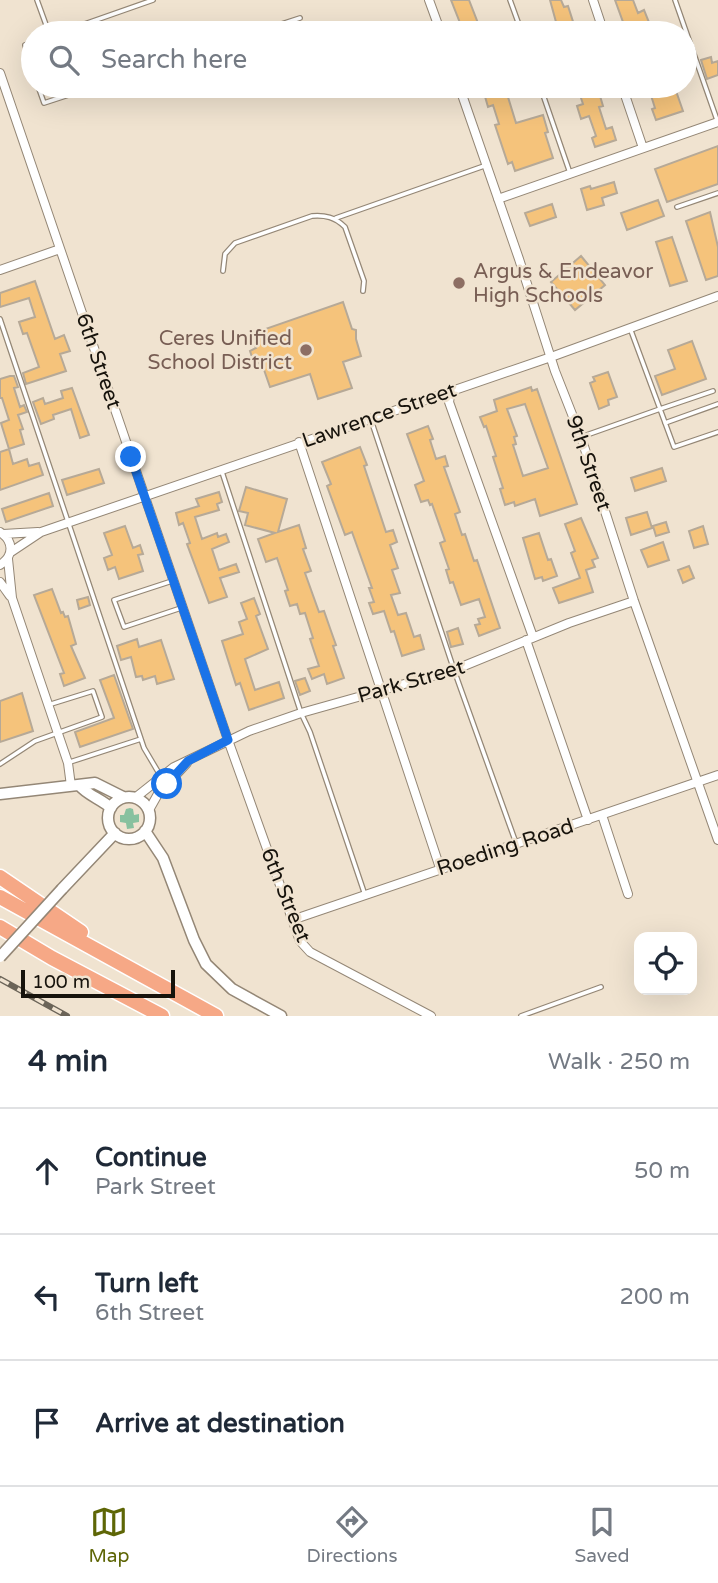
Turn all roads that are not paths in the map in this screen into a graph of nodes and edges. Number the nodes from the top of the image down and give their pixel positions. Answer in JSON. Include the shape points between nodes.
{"nodes":[{"id":1,"x":37,"y":0,"type":"edge"},
{"id":2,"x":153,"y":0,"type":"edge"},
{"id":3,"x":429,"y":0,"type":"edge"},
{"id":4,"x":510,"y":0,"type":"edge"},
{"id":5,"x":593,"y":0,"type":"edge"},
{"id":6,"x":675,"y":0,"type":"edge"},
{"id":7,"x":300,"y":18,"type":"dead end"},
{"id":8,"x":45,"y":21,"type":"edge"},
{"id":9,"x":93,"y":21,"type":"edge"},
{"id":10,"x":291,"y":21,"type":"edge"},
{"id":11,"x":437,"y":21,"type":"edge"},
{"id":12,"x":518,"y":21,"type":"edge"},
{"id":13,"x":600,"y":21,"type":"edge"},
{"id":14,"x":682,"y":21,"type":"edge"},
{"id":15,"x":697,"y":62,"type":"edge"},
{"id":16,"x":0,"y":73,"type":"edge"},
{"id":17,"x":42,"y":98,"type":"edge"},
{"id":18,"x":59,"y":98,"type":"edge"},
{"id":19,"x":463,"y":98,"type":"edge"},
{"id":20,"x":544,"y":98,"type":"edge"},
{"id":21,"x":626,"y":98,"type":"edge"},
{"id":22,"x":718,"y":122,"type":"edge"},
{"id":23,"x":643,"y":148,"type":"junction"},
{"id":24,"x":486,"y":166,"type":"junction"},
{"id":25,"x":570,"y":173,"type":"junction"},
{"id":26,"x":718,"y":193,"type":"edge"},
{"id":27,"x":498,"y":199,"type":"junction"},
{"id":28,"x":677,"y":207,"type":"dead end"},
{"id":29,"x":335,"y":219,"type":"junction"},
{"id":30,"x":60,"y":249,"type":"junction"},
{"id":31,"x":0,"y":270,"type":"edge"},
{"id":32,"x":223,"y":271,"type":"dead end"},
{"id":33,"x":363,"y":291,"type":"dead end"},
{"id":34,"x":718,"y":296,"type":"edge"},
{"id":35,"x":0,"y":319,"type":"edge"},
{"id":36,"x":630,"y":328,"type":"junction"},
{"id":37,"x":551,"y":357,"type":"junction"},
{"id":38,"x":451,"y":390,"type":"junction"},
{"id":39,"x":713,"y":391,"type":"dead end"},
{"id":40,"x":718,"y":404,"type":"edge"},
{"id":41,"x":660,"y":410,"type":"junction"},
{"id":42,"x":370,"y":418,"type":"junction"},
{"id":43,"x":665,"y":423,"type":"junction"},
{"id":44,"x":718,"y":432,"type":"edge"},
{"id":45,"x":582,"y":437,"type":"junction"},
{"id":46,"x":299,"y":442,"type":"junction"},
{"id":47,"x":221,"y":470,"type":"junction"},
{"id":48,"x":145,"y":496,"type":"junction"},
{"id":49,"x":69,"y":522,"type":"junction"},
{"id":50,"x":40,"y":532,"type":"junction"},
{"id":51,"x":2,"y":533,"type":"edge"},
{"id":52,"x":9,"y":556,"type":"junction"},
{"id":53,"x":0,"y":565,"type":"edge"},
{"id":54,"x":174,"y":580,"type":"junction"},
{"id":55,"x":0,"y":582,"type":"edge"},
{"id":56,"x":12,"y":598,"type":"junction"},
{"id":57,"x":634,"y":601,"type":"junction"},
{"id":58,"x":183,"y":608,"type":"junction"},
{"id":59,"x":530,"y":638,"type":"junction"},
{"id":60,"x":454,"y":670,"type":"junction"},
{"id":61,"x":381,"y":690,"type":"junction"},
{"id":62,"x":48,"y":705,"type":"junction"},
{"id":63,"x":301,"y":713,"type":"junction"},
{"id":64,"x":57,"y":732,"type":"junction"},
{"id":65,"x":141,"y":739,"type":"junction"},
{"id":66,"x":228,"y":740,"type":"junction"},
{"id":67,"x":188,"y":761,"type":"junction"},
{"id":68,"x":68,"y":763,"type":"junction"},
{"id":69,"x":0,"y":764,"type":"edge"},
{"id":70,"x":718,"y":775,"type":"edge"},
{"id":71,"x":161,"y":777,"type":"junction"},
{"id":72,"x":699,"y":782,"type":"junction"},
{"id":73,"x":75,"y":785,"type":"junction"},
{"id":74,"x":0,"y":794,"type":"edge"},
{"id":75,"x":129,"y":797,"type":"junction"},
{"id":76,"x":111,"y":808,"type":"junction"},
{"id":77,"x":149,"y":810,"type":"junction"},
{"id":78,"x":602,"y":815,"type":"junction"},
{"id":79,"x":588,"y":820,"type":"junction"},
{"id":80,"x":145,"y":831,"type":"junction"},
{"id":81,"x":115,"y":833,"type":"junction"},
{"id":82,"x":718,"y":840,"type":"edge"},
{"id":83,"x":516,"y":844,"type":"junction"},
{"id":84,"x":440,"y":868,"type":"junction"},
{"id":85,"x":0,"y":877,"type":"edge"},
{"id":86,"x":628,"y":894,"type":"dead end"},
{"id":87,"x":365,"y":895,"type":"junction"},
{"id":88,"x":0,"y":897,"type":"edge"},
{"id":89,"x":292,"y":920,"type":"junction"},
{"id":90,"x":0,"y":927,"type":"edge"},
{"id":91,"x":0,"y":933,"type":"edge"},
{"id":92,"x":0,"y":957,"type":"edge"},
{"id":93,"x":52,"y":958,"type":"junction"},
{"id":94,"x":142,"y":975,"type":"junction"},
{"id":95,"x":601,"y":987,"type":"dead end"},
{"id":96,"x":162,"y":1016,"type":"edge"},
{"id":97,"x":216,"y":1016,"type":"edge"},
{"id":98,"x":281,"y":1016,"type":"edge"},
{"id":99,"x":431,"y":1016,"type":"edge"},
{"id":100,"x":521,"y":1016,"type":"edge"}],
"edges":[{"from":1,"to":8,"type":"lane"},
{"from":2,"to":9,"type":"lane"},
{"from":3,"to":11,"type":"street"},
{"from":4,"to":12,"type":"lane"},
{"from":5,"to":13,"type":"street"},
{"from":6,"to":14,"type":"lane"},
{"from":7,"to":10,"type":"lane"},
{"from":15,"to":22,"type":"lane"},
{"from":16,"to":30,"type":"street","name":"6th Street"},
{"from":17,"to":18,"type":"lane","via":[[44,103]]},
{"from":19,"to":24,"type":"street","name":"9th Street"},
{"from":20,"to":25,"type":"lane"},
{"from":21,"to":23,"type":"street"},
{"from":22,"to":23,"type":"street"},
{"from":23,"to":25,"type":"street"},
{"from":24,"to":27,"type":"street","name":"9th Street"},
{"from":24,"to":29,"type":"lane"},
{"from":25,"to":27,"type":"street"},
{"from":26,"to":28,"type":"lane"},
{"from":27,"to":37,"type":"street","name":"9th Street"},
{"from":29,"to":32,"type":"lane","via":[[312,216],[235,243],[225,254]]},
{"from":29,"to":33,"type":"lane","via":[[345,227],[364,281]]},
{"from":30,"to":31,"type":"street"},
{"from":30,"to":48,"type":"street","name":"6th Street"},
{"from":34,"to":36,"type":"street","name":"Lawrence Street"},
{"from":35,"to":49,"type":"lane"},
{"from":36,"to":37,"type":"street","name":"Lawrence Street"},
{"from":36,"to":41,"type":"lane"},
{"from":37,"to":38,"type":"street","name":"Lawrence Street"},
{"from":37,"to":45,"type":"street","name":"9th Street"},
{"from":38,"to":42,"type":"street","name":"Lawrence Street"},
{"from":38,"to":59,"type":"street","via":[[449,402]]},
{"from":39,"to":41,"type":"lane"},
{"from":40,"to":43,"type":"lane"},
{"from":41,"to":43,"type":"lane"},
{"from":41,"to":45,"type":"lane"},
{"from":42,"to":46,"type":"street","name":"Lawrence Street"},
{"from":42,"to":60,"type":"lane"},
{"from":43,"to":44,"type":"lane","via":[[674,447]]},
{"from":45,"to":57,"type":"street","name":"9th Street"},
{"from":46,"to":47,"type":"street","name":"Lawrence Street"},
{"from":46,"to":61,"type":"street"},
{"from":47,"to":48,"type":"street","name":"Lawrence Street"},
{"from":47,"to":63,"type":"lane"},
{"from":48,"to":49,"type":"street","name":"Lawrence Street"},
{"from":48,"to":54,"type":"street","name":"6th Street"},
{"from":49,"to":50,"type":"street","name":"Lawrence Street"},
{"from":49,"to":65,"type":"lane"},
{"from":50,"to":51,"type":"street","name":"Lawrence Street"},
{"from":50,"to":52,"type":"street","name":"Lawrence Street"},
{"from":51,"to":52,"type":"street","via":[[9,539]]},
{"from":52,"to":53,"type":"street","name":"Lawrence Street"},
{"from":52,"to":56,"type":"street"},
{"from":54,"to":58,"type":"street","name":"6th Street"},
{"from":54,"to":58,"type":"lane","via":[[114,600],[124,627]]},
{"from":55,"to":56,"type":"street"},
{"from":56,"to":62,"type":"street"},
{"from":57,"to":59,"type":"street","name":"Park Street"},
{"from":57,"to":72,"type":"street","name":"9th Street"},
{"from":58,"to":66,"type":"street","name":"6th Street"},
{"from":59,"to":60,"type":"street","name":"Park Street"},
{"from":59,"to":79,"type":"street"},
{"from":60,"to":61,"type":"street","name":"Park Street"},
{"from":60,"to":83,"type":"lane"},
{"from":61,"to":63,"type":"street","name":"Park Street"},
{"from":61,"to":84,"type":"street"},
{"from":62,"to":64,"type":"street"},
{"from":62,"to":64,"type":"lane","via":[[93,691],[102,717]]},
{"from":63,"to":66,"type":"street","name":"Park Street"},
{"from":63,"to":87,"type":"lane"},
{"from":64,"to":68,"type":"street"},
{"from":64,"to":69,"type":"lane"},
{"from":65,"to":68,"type":"lane"},
{"from":65,"to":71,"type":"lane"},
{"from":66,"to":67,"type":"street","name":"Park Street"},
{"from":66,"to":89,"type":"street","name":"6th Street"},
{"from":67,"to":71,"type":"street","name":"Park Street"},
{"from":67,"to":77,"type":"street","name":"Park Street"},
{"from":68,"to":73,"type":"street"},
{"from":70,"to":72,"type":"street","name":"Roeding Road"},
{"from":71,"to":75,"type":"street","name":"Park Street"},
{"from":72,"to":78,"type":"street","name":"Roeding Road"},
{"from":72,"to":82,"type":"street","name":"9th Street"},
{"from":73,"to":74,"type":"street"},
{"from":73,"to":75,"type":"street","via":[[95,783]]},
{"from":73,"to":76,"type":"street"},
{"from":75,"to":76,"type":"street","via":[[116,800]]},
{"from":75,"to":77,"type":"street","via":[[144,802]]},
{"from":76,"to":81,"type":"street","via":[[108,819]]},
{"from":77,"to":80,"type":"street"},
{"from":78,"to":79,"type":"street","name":"Roeding Road"},
{"from":78,"to":86,"type":"street"},
{"from":79,"to":83,"type":"street","name":"Roeding Road"},
{"from":80,"to":81,"type":"street","via":[[133,838]]},
{"from":80,"to":98,"type":"street","via":[[163,858],[206,964],[232,989]]},
{"from":81,"to":92,"type":"street","bridge":true},
{"from":83,"to":84,"type":"street","name":"Roeding Road"},
{"from":84,"to":87,"type":"street","name":"Roeding Road"},
{"from":85,"to":94,"type":"highway"},
{"from":87,"to":89,"type":"street","name":"Roeding Road"},
{"from":88,"to":94,"type":"highway"},
{"from":89,"to":99,"type":"street","name":"6th Street","via":[[310,952]]},
{"from":90,"to":93,"type":"highway"},
{"from":91,"to":93,"type":"highway"},
{"from":93,"to":96,"type":"highway"},
{"from":94,"to":97,"type":"highway"},
{"from":95,"to":100,"type":"lane"}]}
